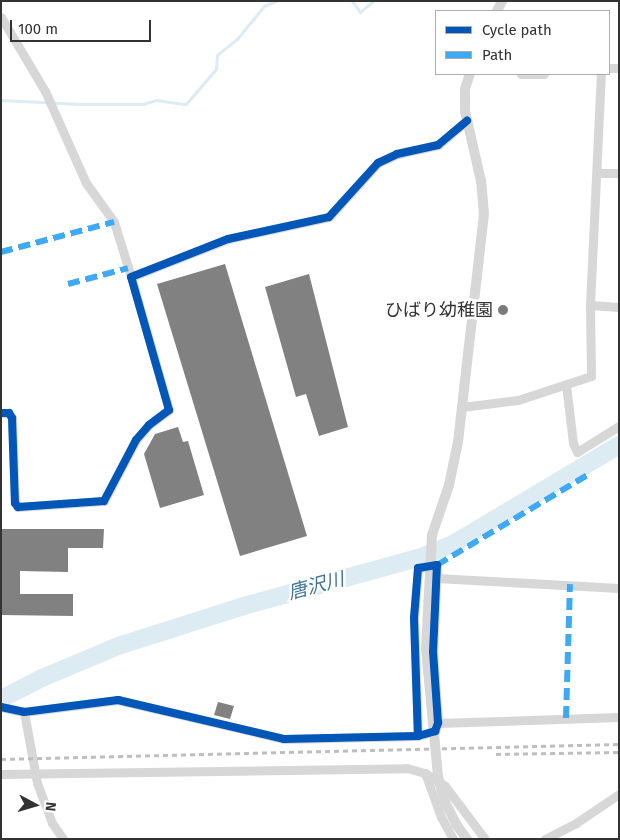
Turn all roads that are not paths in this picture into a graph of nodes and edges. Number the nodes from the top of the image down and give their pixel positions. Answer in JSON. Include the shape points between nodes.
{"nodes":[{"id":1,"x":1,"y":17,"type":"edge"},
{"id":2,"x":470,"y":75,"type":"edge"},
{"id":3,"x":601,"y":75,"type":"edge"},
{"id":4,"x":467,"y":121,"type":"junction"},
{"id":5,"x":597,"y":173,"type":"junction"},
{"id":6,"x":619,"y":173,"type":"edge"},
{"id":7,"x":131,"y":277,"type":"junction"},
{"id":8,"x":590,"y":305,"type":"junction"},
{"id":9,"x":619,"y":307,"type":"edge"},
{"id":10,"x":566,"y":385,"type":"junction"},
{"id":11,"x":462,"y":407,"type":"junction"},
{"id":12,"x":1,"y":413,"type":"edge"},
{"id":13,"x":619,"y":426,"type":"edge"},
{"id":14,"x":430,"y":564,"type":"junction"},
{"id":15,"x":436,"y":578,"type":"junction"},
{"id":16,"x":619,"y":588,"type":"edge"},
{"id":17,"x":2,"y":708,"type":"edge"},
{"id":18,"x":24,"y":712,"type":"junction"},
{"id":19,"x":619,"y":717,"type":"edge"},
{"id":20,"x":438,"y":723,"type":"junction"},
{"id":21,"x":418,"y":736,"type":"junction"},
{"id":22,"x":425,"y":773,"type":"junction"},
{"id":23,"x":1,"y":774,"type":"edge"},
{"id":24,"x":35,"y":774,"type":"junction"},
{"id":25,"x":619,"y":794,"type":"edge"},
{"id":26,"x":460,"y":807,"type":"junction"},
{"id":27,"x":441,"y":817,"type":"junction"},
{"id":28,"x":63,"y":839,"type":"edge"},
{"id":29,"x":453,"y":839,"type":"edge"},
{"id":30,"x":467,"y":839,"type":"edge"},
{"id":31,"x":485,"y":839,"type":"edge"},
{"id":32,"x":545,"y":839,"type":"edge"}],
"edges":[{"from":1,"to":7,"type":"street","via":[[44,90],[86,184],[114,222]]},
{"from":2,"to":4,"type":"street","via":[[465,89]]},
{"from":3,"to":5,"type":"street"},
{"from":4,"to":7,"type":"street","via":[[438,145],[391,156],[378,163],[329,218],[228,239]]},
{"from":4,"to":11,"type":"street","via":[[481,181],[484,214]]},
{"from":5,"to":6,"type":"street"},
{"from":5,"to":8,"type":"street"},
{"from":7,"to":12,"type":"street","via":[[169,410],[136,440],[104,502],[18,507],[15,503],[12,418],[8,413]]},
{"from":8,"to":9,"type":"street"},
{"from":8,"to":10,"type":"street","via":[[591,376]]},
{"from":10,"to":11,"type":"street","via":[[518,400]]},
{"from":10,"to":13,"type":"street","via":[[573,444],[577,452]]},
{"from":11,"to":14,"type":"street","via":[[449,485],[431,546]]},
{"from":14,"to":15,"type":"street","via":[[437,565]]},
{"from":14,"to":21,"type":"street","via":[[418,568],[414,618]]},
{"from":14,"to":30,"type":"street","bridge":true,"via":[[426,649],[438,776],[445,802]]},
{"from":15,"to":16,"type":"street"},
{"from":15,"to":20,"type":"street","via":[[433,652]]},
{"from":17,"to":18,"type":"street"},
{"from":18,"to":21,"type":"street","via":[[118,700],[284,739]]},
{"from":18,"to":24,"type":"street"},
{"from":19,"to":20,"type":"street"},
{"from":20,"to":21,"type":"street","via":[[435,731]]},
{"from":22,"to":24,"type":"street","via":[[407,768]]},
{"from":22,"to":26,"type":"street","via":[[445,786]]},
{"from":22,"to":27,"type":"street"},
{"from":23,"to":24,"type":"street"},
{"from":24,"to":28,"type":"street","via":[[52,823]]},
{"from":25,"to":32,"type":"street"},
{"from":26,"to":27,"type":"street"},
{"from":26,"to":31,"type":"street"},
{"from":27,"to":29,"type":"street"}]}
